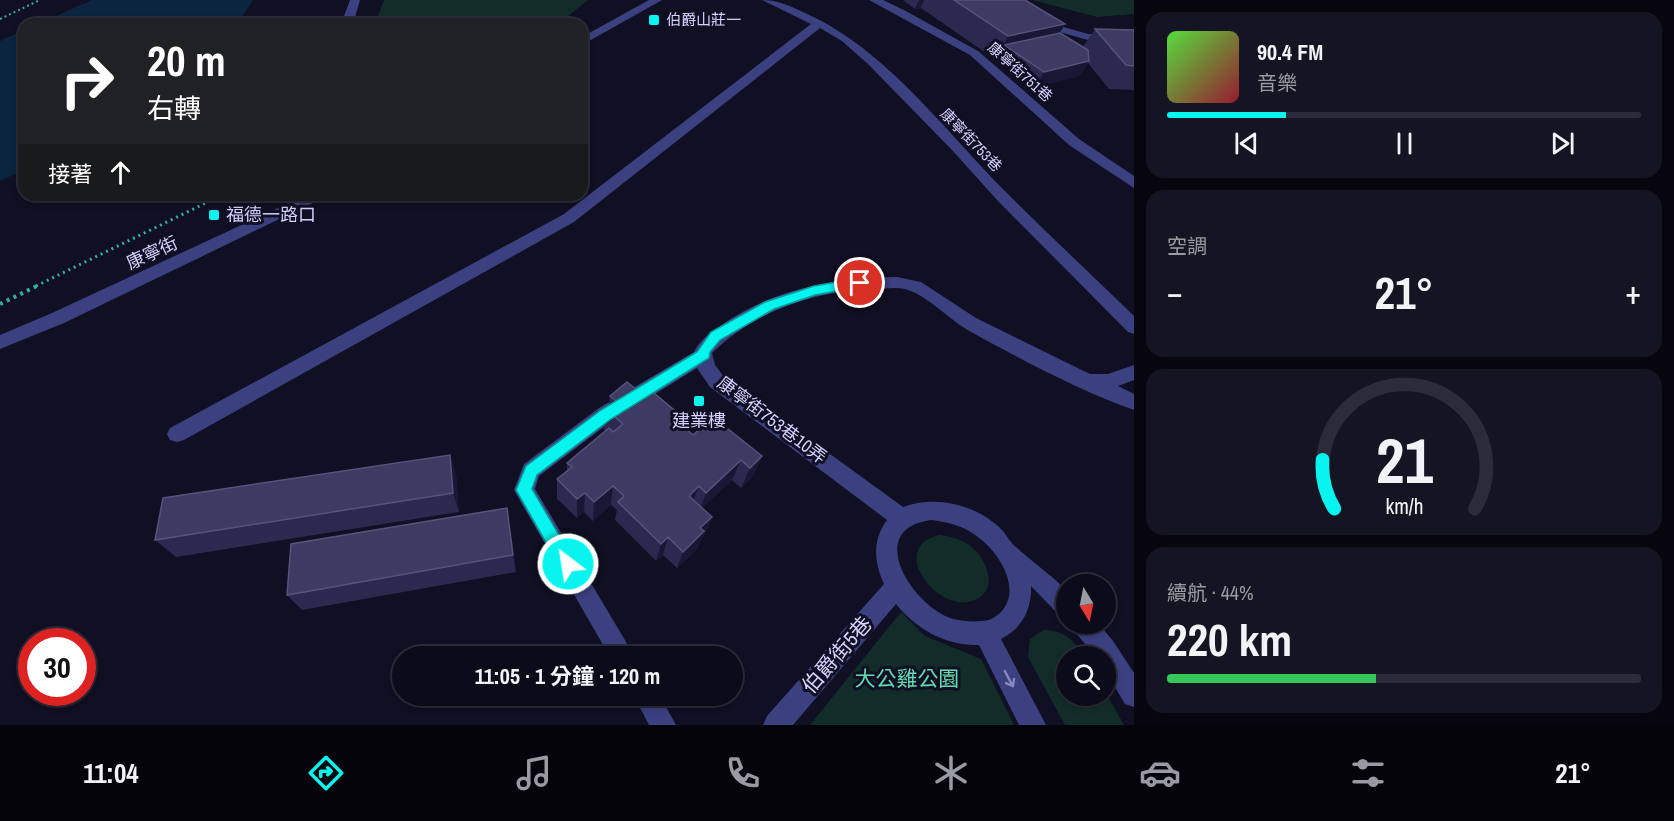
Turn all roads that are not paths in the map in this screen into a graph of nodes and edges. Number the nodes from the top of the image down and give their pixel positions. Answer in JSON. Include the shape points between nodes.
{"nodes":[{"id":1,"x":355,"y":0,"type":"edge"},
{"id":2,"x":657,"y":0,"type":"edge"},
{"id":3,"x":767,"y":0,"type":"edge"},
{"id":4,"x":874,"y":0,"type":"edge"},
{"id":5,"x":349,"y":18,"type":"edge"},
{"id":6,"x":1029,"y":20,"type":"edge"},
{"id":7,"x":819,"y":23,"type":"junction"},
{"id":8,"x":1134,"y":36,"type":"edge"},
{"id":9,"x":588,"y":39,"type":"edge"},
{"id":10,"x":1134,"y":183,"type":"edge"},
{"id":11,"x":305,"y":201,"type":"edge"},
{"id":12,"x":1134,"y":327,"type":"edge"},
{"id":13,"x":0,"y":342,"type":"edge"},
{"id":14,"x":704,"y":355,"type":"junction"},
{"id":15,"x":1134,"y":372,"type":"edge"},
{"id":16,"x":1083,"y":380,"type":"junction"},
{"id":17,"x":1134,"y":402,"type":"edge"},
{"id":18,"x":177,"y":434,"type":"dead end"},
{"id":19,"x":903,"y":519,"type":"junction"},
{"id":20,"x":1008,"y":553,"type":"junction"},
{"id":21,"x":897,"y":586,"type":"junction"},
{"id":22,"x":1056,"y":596,"type":"edge"},
{"id":23,"x":985,"y":633,"type":"junction"},
{"id":24,"x":1092,"y":634,"type":"edge"},
{"id":25,"x":616,"y":646,"type":"edge"},
{"id":26,"x":1134,"y":695,"type":"edge"},
{"id":27,"x":652,"y":706,"type":"edge"},
{"id":28,"x":663,"y":725,"type":"edge"},
{"id":29,"x":776,"y":725,"type":"edge"},
{"id":30,"x":1033,"y":725,"type":"edge"}],
"edges":[{"from":1,"to":5,"type":"street"},
{"from":2,"to":9,"type":"street"},
{"from":3,"to":7,"type":"street","name":"康寧街753巷"},
{"from":4,"to":10,"type":"street","name":"康寧街751巷","via":[[974,53],[1074,142]]},
{"from":6,"to":8,"type":"street","via":[[1088,37]]},
{"from":7,"to":12,"type":"street","name":"康寧街753巷","via":[[872,61]]},
{"from":7,"to":18,"type":"street","via":[[569,218]]},
{"from":11,"to":13,"type":"street","name":"康寧街"},
{"from":14,"to":16,"type":"street","via":[[716,336],[769,306],[814,291],[860,283],[909,284],[970,322]]},
{"from":14,"to":19,"type":"street","name":"康寧街753巷10弄","via":[[717,382]]},
{"from":14,"to":25,"type":"street","via":[[606,414],[540,463],[531,470],[524,490]]},
{"from":15,"to":16,"type":"street","via":[[1109,382]]},
{"from":16,"to":17,"type":"street"},
{"from":19,"to":20,"type":"street","via":[[931,510],[951,512],[973,521]]},
{"from":19,"to":21,"type":"street","via":[[889,537],[886,555]]},
{"from":20,"to":22,"type":"street"},
{"from":20,"to":23,"type":"street","via":[[1018,574],[1021,595],[1016,613],[1003,626]]},
{"from":21,"to":23,"type":"street","via":[[920,612],[940,626],[964,633]]},
{"from":21,"to":29,"type":"street","name":"伯爵街5巷"},
{"from":23,"to":30,"type":"street","one_way":true},
{"from":24,"to":26,"type":"street"},
{"from":27,"to":28,"type":"street"}]}
